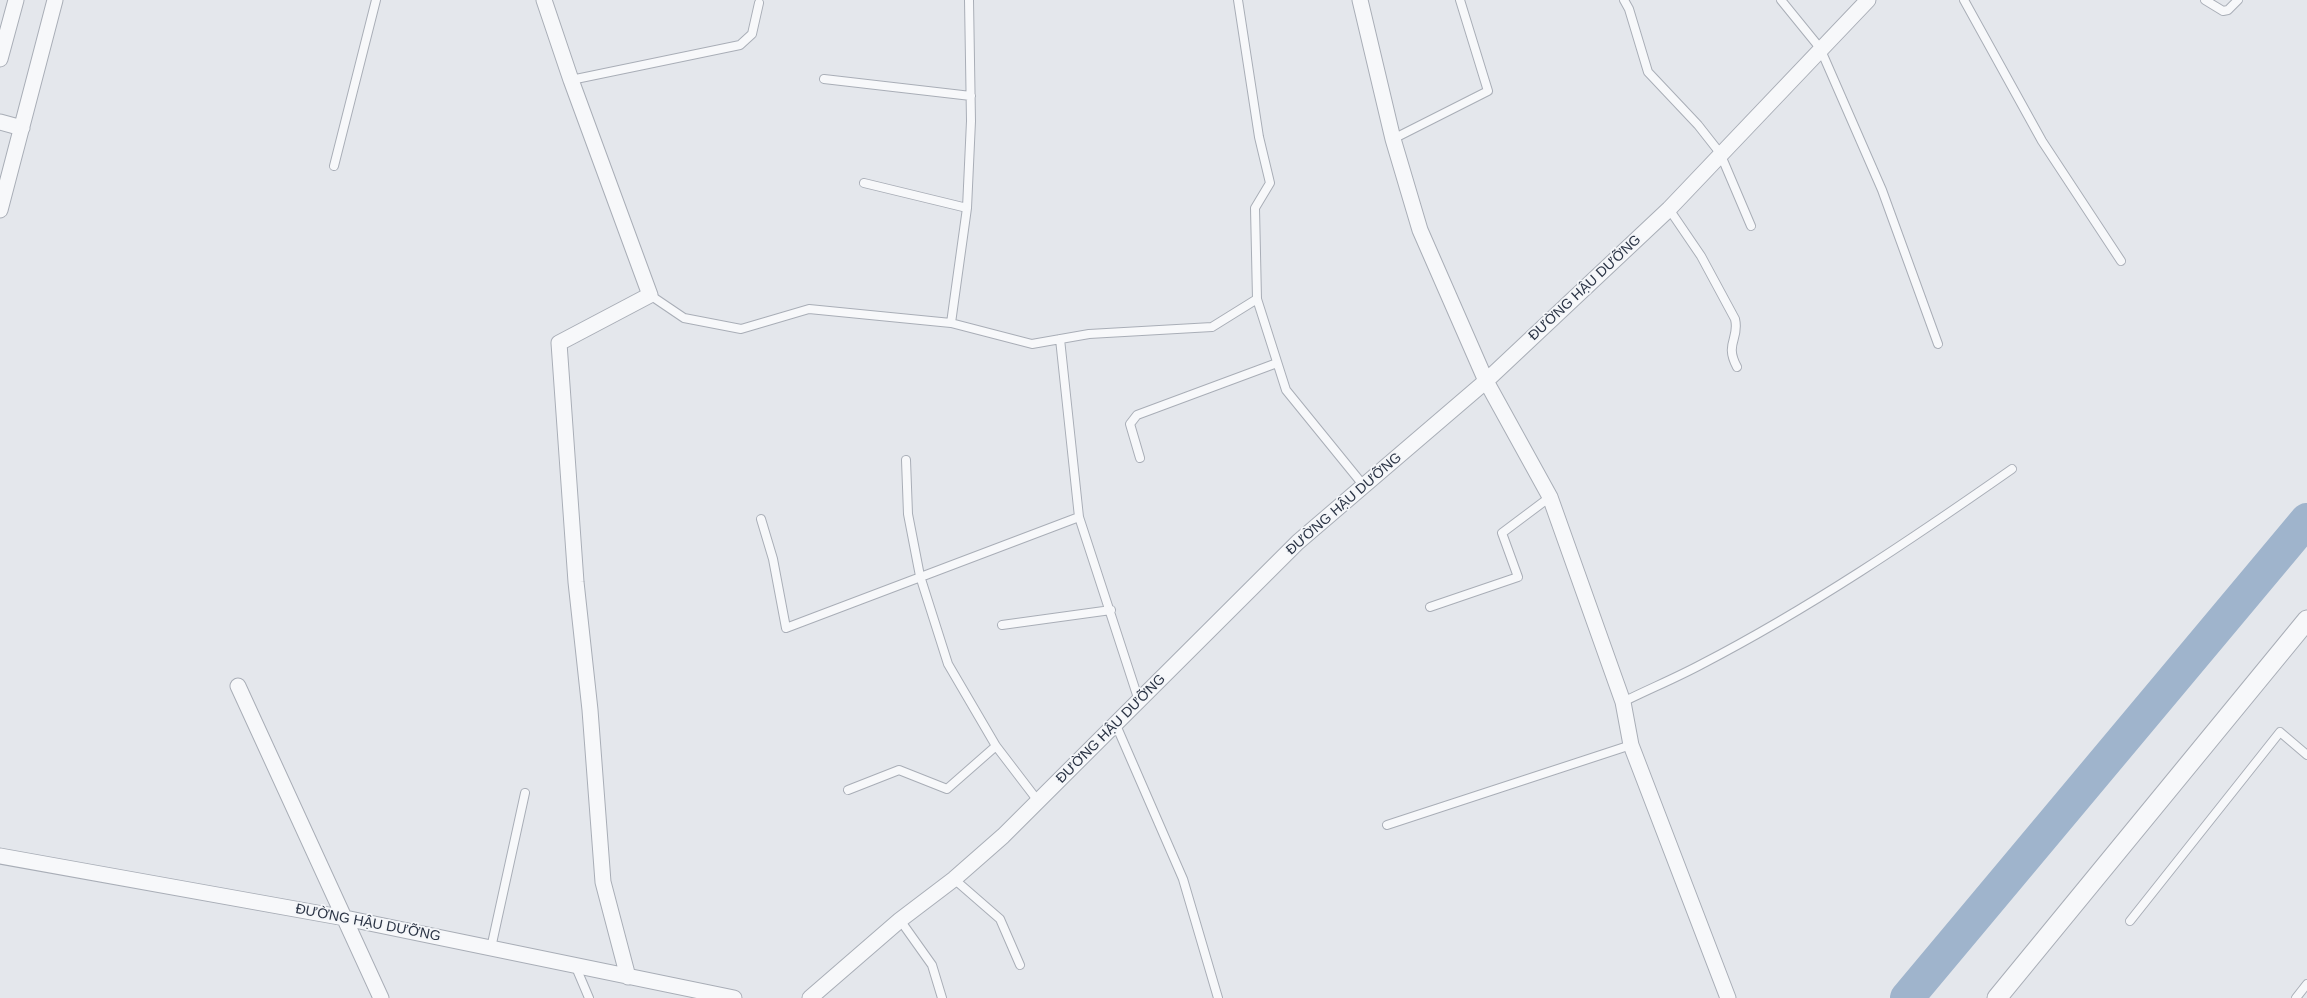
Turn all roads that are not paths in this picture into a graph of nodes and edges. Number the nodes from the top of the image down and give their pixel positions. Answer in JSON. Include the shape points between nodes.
{"nodes":[{"id":1,"x":16,"y":0,"type":"edge"},
{"id":2,"x":55,"y":0,"type":"edge"},
{"id":3,"x":376,"y":0,"type":"edge"},
{"id":4,"x":544,"y":0,"type":"edge"},
{"id":5,"x":969,"y":0,"type":"edge"},
{"id":6,"x":1238,"y":0,"type":"edge"},
{"id":7,"x":1360,"y":0,"type":"edge"},
{"id":8,"x":1460,"y":0,"type":"edge"},
{"id":9,"x":1624,"y":0,"type":"edge"},
{"id":10,"x":1781,"y":0,"type":"edge"},
{"id":11,"x":1868,"y":0,"type":"edge"},
{"id":12,"x":1964,"y":0,"type":"edge"},
{"id":13,"x":2205,"y":0,"type":"edge"},
{"id":14,"x":2238,"y":0,"type":"edge"},
{"id":15,"x":759,"y":2,"type":"dead end"},
{"id":16,"x":1820,"y":48,"type":"junction"},
{"id":17,"x":0,"y":59,"type":"edge"},
{"id":18,"x":824,"y":79,"type":"dead end"},
{"id":19,"x":571,"y":80,"type":"junction"},
{"id":20,"x":971,"y":96,"type":"junction"},
{"id":21,"x":0,"y":122,"type":"edge"},
{"id":22,"x":22,"y":128,"type":"junction"},
{"id":23,"x":1393,"y":139,"type":"junction"},
{"id":24,"x":1720,"y":153,"type":"junction"},
{"id":25,"x":334,"y":166,"type":"dead end"},
{"id":26,"x":864,"y":183,"type":"dead end"},
{"id":27,"x":966,"y":208,"type":"junction"},
{"id":28,"x":1669,"y":209,"type":"junction"},
{"id":29,"x":0,"y":210,"type":"edge"},
{"id":30,"x":1751,"y":226,"type":"dead end"},
{"id":31,"x":2121,"y":261,"type":"dead end"},
{"id":32,"x":650,"y":295,"type":"junction"},
{"id":33,"x":1257,"y":299,"type":"junction"},
{"id":34,"x":951,"y":323,"type":"junction"},
{"id":35,"x":1060,"y":339,"type":"junction"},
{"id":36,"x":1938,"y":344,"type":"dead end"},
{"id":37,"x":1277,"y":363,"type":"junction"},
{"id":38,"x":1737,"y":367,"type":"dead end"},
{"id":39,"x":1486,"y":381,"type":"junction"},
{"id":40,"x":1140,"y":458,"type":"dead end"},
{"id":41,"x":906,"y":460,"type":"dead end"},
{"id":42,"x":2012,"y":469,"type":"dead end"},
{"id":43,"x":1364,"y":486,"type":"junction"},
{"id":44,"x":1550,"y":497,"type":"junction"},
{"id":45,"x":1079,"y":517,"type":"junction"},
{"id":46,"x":761,"y":519,"type":"dead end"},
{"id":47,"x":920,"y":576,"type":"junction"},
{"id":48,"x":1430,"y":607,"type":"dead end"},
{"id":49,"x":1111,"y":610,"type":"junction"},
{"id":50,"x":2307,"y":620,"type":"edge"},
{"id":51,"x":1002,"y":625,"type":"dead end"},
{"id":52,"x":238,"y":686,"type":"dead end"},
{"id":53,"x":1139,"y":702,"type":"junction"},
{"id":54,"x":1623,"y":702,"type":"junction"},
{"id":55,"x":1116,"y":725,"type":"junction"},
{"id":56,"x":1631,"y":745,"type":"junction"},
{"id":57,"x":996,"y":746,"type":"junction"},
{"id":58,"x":2307,"y":755,"type":"edge"},
{"id":59,"x":848,"y":790,"type":"dead end"},
{"id":60,"x":525,"y":794,"type":"dead end"},
{"id":61,"x":1038,"y":801,"type":"junction"},
{"id":62,"x":1387,"y":825,"type":"dead end"},
{"id":63,"x":0,"y":856,"type":"edge"},
{"id":64,"x":954,"y":879,"type":"junction"},
{"id":65,"x":345,"y":918,"type":"junction"},
{"id":66,"x":900,"y":920,"type":"junction"},
{"id":67,"x":2130,"y":921,"type":"dead end"},
{"id":68,"x":491,"y":948,"type":"junction"},
{"id":69,"x":575,"y":965,"type":"junction"},
{"id":70,"x":1020,"y":965,"type":"dead end"},
{"id":71,"x":628,"y":977,"type":"junction"},
{"id":72,"x":2307,"y":984,"type":"edge"},
{"id":73,"x":381,"y":998,"type":"edge"},
{"id":74,"x":589,"y":998,"type":"edge"},
{"id":75,"x":734,"y":998,"type":"edge"},
{"id":76,"x":810,"y":998,"type":"edge"},
{"id":77,"x":942,"y":998,"type":"edge"},
{"id":78,"x":1218,"y":998,"type":"edge"},
{"id":79,"x":1728,"y":998,"type":"edge"},
{"id":80,"x":1997,"y":998,"type":"edge"},
{"id":81,"x":2296,"y":998,"type":"edge"}],
"edges":[{"from":1,"to":17,"type":"street"},
{"from":2,"to":22,"type":"street"},
{"from":3,"to":25,"type":"lane"},
{"from":4,"to":19,"type":"street"},
{"from":5,"to":20,"type":"lane"},
{"from":6,"to":33,"type":"lane","via":[[1259,137],[1270,183],[1255,208]]},
{"from":7,"to":23,"type":"street"},
{"from":8,"to":23,"type":"lane","via":[[1488,91]]},
{"from":9,"to":24,"type":"lane","via":[[1648,72],[1698,125]]},
{"from":10,"to":16,"type":"lane"},
{"from":11,"to":16,"type":"street","name":"ĐƯỜNG HẬU DƯỠNG"},
{"from":12,"to":31,"type":"lane","via":[[2042,141]]},
{"from":13,"to":14,"type":"lane","via":[[2223,11],[2228,10]]},
{"from":15,"to":19,"type":"lane","via":[[752,34],[740,46]]},
{"from":16,"to":24,"type":"street","name":"ĐƯỜNG HẬU DƯỠNG"},
{"from":16,"to":36,"type":"lane","via":[[1882,190]]},
{"from":18,"to":20,"type":"lane"},
{"from":19,"to":32,"type":"street"},
{"from":20,"to":27,"type":"lane"},
{"from":21,"to":22,"type":"street"},
{"from":22,"to":29,"type":"street"},
{"from":23,"to":39,"type":"street","via":[[1420,230]]},
{"from":24,"to":28,"type":"street","name":"ĐƯỜNG HẬU DƯỠNG"},
{"from":24,"to":30,"type":"lane"},
{"from":26,"to":27,"type":"lane"},
{"from":27,"to":34,"type":"lane"},
{"from":28,"to":38,"type":"lane","via":[[1700,256],[1735,319],[1736,330],[1730,351]]},
{"from":28,"to":39,"type":"street","name":"ĐƯỜNG HẬU DƯỠNG"},
{"from":32,"to":34,"type":"lane","via":[[684,318],[741,329],[808,309]]},
{"from":32,"to":71,"type":"street","via":[[559,343],[576,582],[590,710],[603,882]]},
{"from":33,"to":35,"type":"lane","via":[[1212,327],[1089,334]]},
{"from":33,"to":37,"type":"lane"},
{"from":34,"to":35,"type":"lane","via":[[1032,344]]},
{"from":35,"to":45,"type":"lane"},
{"from":37,"to":40,"type":"lane","via":[[1137,415],[1130,424]]},
{"from":37,"to":43,"type":"lane","via":[[1286,390]]},
{"from":39,"to":43,"type":"street","name":"ĐƯỜNG HẬU DƯỠNG"},
{"from":39,"to":44,"type":"street"},
{"from":41,"to":47,"type":"lane","via":[[908,514]]},
{"from":42,"to":54,"type":"lane","via":[[1906,543],[1775,624],[1702,664]]},
{"from":43,"to":53,"type":"street","name":"ĐƯỜNG HẬU DƯỠNG","via":[[1298,542]]},
{"from":44,"to":48,"type":"lane","via":[[1502,533],[1518,577]]},
{"from":44,"to":54,"type":"street"},
{"from":45,"to":47,"type":"lane"},
{"from":45,"to":49,"type":"lane"},
{"from":46,"to":47,"type":"lane","via":[[773,559],[786,628]]},
{"from":47,"to":57,"type":"lane","via":[[948,664]]},
{"from":49,"to":51,"type":"lane"},
{"from":49,"to":53,"type":"lane"},
{"from":50,"to":80,"type":"street"},
{"from":52,"to":65,"type":"street"},
{"from":53,"to":55,"type":"street","name":"ĐƯỜNG HẬU DƯỠNG"},
{"from":54,"to":56,"type":"street"},
{"from":55,"to":61,"type":"street","name":"ĐƯỜNG HẬU DƯỠNG"},
{"from":55,"to":78,"type":"lane","via":[[1183,879]]},
{"from":56,"to":62,"type":"lane"},
{"from":56,"to":79,"type":"street"},
{"from":57,"to":59,"type":"lane","via":[[947,789],[899,770]]},
{"from":57,"to":61,"type":"lane"},
{"from":58,"to":67,"type":"lane","via":[[2280,732]]},
{"from":60,"to":68,"type":"lane"},
{"from":61,"to":64,"type":"street","name":"ĐƯỜNG HẬU DƯỠNG"},
{"from":63,"to":65,"type":"street","name":"ĐƯỜNG HẬU DƯỠNG"},
{"from":64,"to":66,"type":"street","name":"ĐƯỜNG HẬU DƯỠNG"},
{"from":64,"to":70,"type":"lane","via":[[1000,919]]},
{"from":65,"to":68,"type":"street","name":"ĐƯỜNG HẬU DƯỠNG"},
{"from":65,"to":73,"type":"street"},
{"from":66,"to":76,"type":"street","name":"ĐƯỜNG HẬU DƯỠNG"},
{"from":66,"to":77,"type":"lane","via":[[932,964]]},
{"from":68,"to":69,"type":"street","name":"ĐƯỜNG HẬU DƯỠNG"},
{"from":69,"to":71,"type":"street","name":"ĐƯỜNG HẬU DƯỠNG"},
{"from":69,"to":74,"type":"lane"},
{"from":71,"to":75,"type":"street","name":"ĐƯỜNG HẬU DƯỠNG"},
{"from":72,"to":81,"type":"lane"}]}
